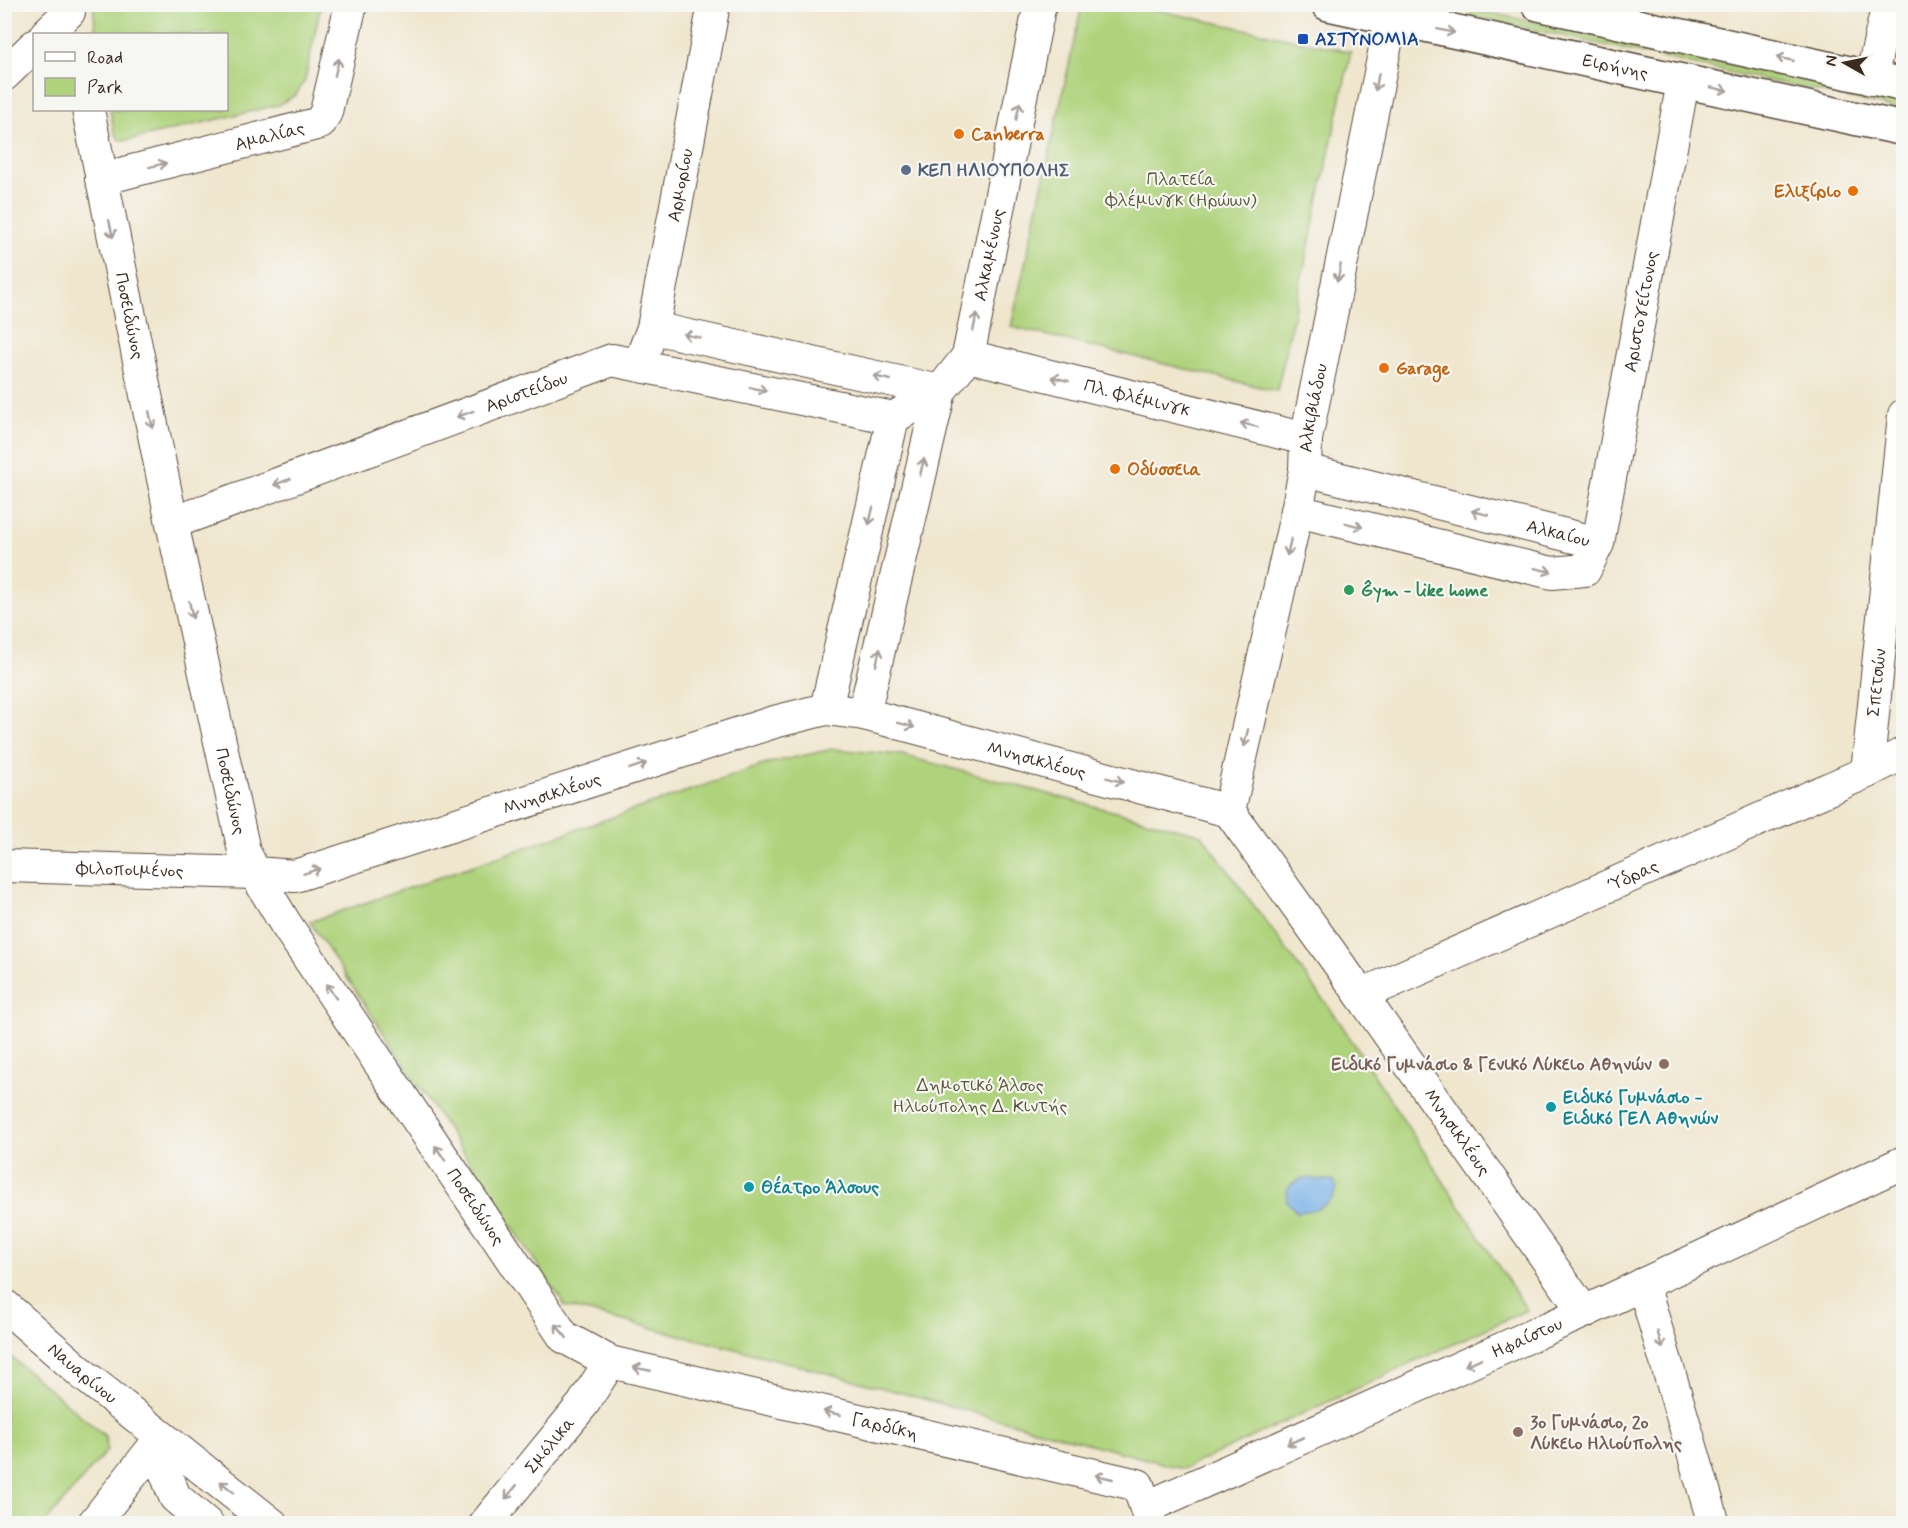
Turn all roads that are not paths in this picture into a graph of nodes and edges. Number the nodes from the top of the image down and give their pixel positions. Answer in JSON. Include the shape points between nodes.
{"nodes":[{"id":1,"x":351,"y":4,"type":"edge"},
{"id":2,"x":714,"y":4,"type":"edge"},
{"id":3,"x":1040,"y":4,"type":"edge"},
{"id":4,"x":1328,"y":4,"type":"edge"},
{"id":5,"x":1538,"y":4,"type":"edge"},
{"id":6,"x":1888,"y":4,"type":"edge"},
{"id":7,"x":1392,"y":11,"type":"edge"},
{"id":8,"x":70,"y":17,"type":"edge"},
{"id":9,"x":47,"y":33,"type":"edge"},
{"id":10,"x":33,"y":46,"type":"edge"},
{"id":11,"x":4,"y":75,"type":"edge"},
{"id":12,"x":1871,"y":79,"type":"junction"},
{"id":13,"x":1683,"y":82,"type":"junction"},
{"id":14,"x":1904,"y":85,"type":"edge"},
{"id":15,"x":88,"y":111,"type":"edge"},
{"id":16,"x":1904,"y":129,"type":"edge"},
{"id":17,"x":101,"y":179,"type":"junction"},
{"id":18,"x":653,"y":328,"type":"junction"},
{"id":19,"x":968,"y":357,"type":"junction"},
{"id":20,"x":639,"y":364,"type":"junction"},
{"id":21,"x":940,"y":391,"type":"junction"},
{"id":22,"x":1904,"y":415,"type":"edge"},
{"id":23,"x":893,"y":418,"type":"junction"},
{"id":24,"x":1306,"y":439,"type":"junction"},
{"id":25,"x":1305,"y":470,"type":"junction"},
{"id":26,"x":1297,"y":511,"type":"junction"},
{"id":27,"x":172,"y":523,"type":"junction"},
{"id":28,"x":1598,"y":543,"type":"junction"},
{"id":29,"x":826,"y":709,"type":"junction"},
{"id":30,"x":864,"y":714,"type":"junction"},
{"id":31,"x":1904,"y":753,"type":"edge"},
{"id":32,"x":1867,"y":772,"type":"junction"},
{"id":33,"x":1229,"y":811,"type":"junction"},
{"id":34,"x":4,"y":866,"type":"edge"},
{"id":35,"x":255,"y":873,"type":"junction"},
{"id":36,"x":1361,"y":995,"type":"junction"},
{"id":37,"x":1904,"y":1162,"type":"edge"},
{"id":38,"x":1643,"y":1284,"type":"junction"},
{"id":39,"x":4,"y":1305,"type":"edge"},
{"id":40,"x":1584,"y":1312,"type":"junction"},
{"id":41,"x":610,"y":1362,"type":"junction"},
{"id":42,"x":161,"y":1438,"type":"junction"},
{"id":43,"x":1149,"y":1515,"type":"edge"},
{"id":44,"x":93,"y":1524,"type":"edge"},
{"id":45,"x":207,"y":1524,"type":"edge"},
{"id":46,"x":272,"y":1524,"type":"edge"},
{"id":47,"x":485,"y":1524,"type":"edge"},
{"id":48,"x":1714,"y":1524,"type":"edge"}],
"edges":[{"from":17,"to":1,"type":"street","name":"Αμαλίας","one_way":true,"via":[[320,123],[326,112]]},
{"from":2,"to":18,"type":"street","name":"Αρμορίου"},
{"from":19,"to":3,"type":"street","name":"Αλκαμένους","one_way":true},
{"from":4,"to":7,"type":"street","name":"Ειρήνης"},
{"from":12,"to":5,"type":"street","one_way":true},
{"from":6,"to":12,"type":"street"},
{"from":7,"to":13,"type":"street","name":"Ειρήνης","one_way":true},
{"from":7,"to":24,"type":"street","name":"Αλκιβιάδου","one_way":true},
{"from":8,"to":9,"type":"street"},
{"from":10,"to":11,"type":"street"},
{"from":12,"to":14,"type":"street"},
{"from":13,"to":16,"type":"street","name":"Ειρήνης","one_way":true},
{"from":13,"to":28,"type":"street","name":"Αριστογείτονος"},
{"from":15,"to":17,"type":"street","name":"Ποσειδώνος"},
{"from":17,"to":27,"type":"street","name":"Ποσειδώνος","one_way":true},
{"from":18,"to":20,"type":"street","name":"Αρμορίου"},
{"from":21,"to":18,"type":"street","one_way":true},
{"from":19,"to":21,"type":"street","name":"Αλκαμένους"},
{"from":24,"to":19,"type":"street","name":"Πλ. Φλέμινγκ","one_way":true},
{"from":20,"to":23,"type":"street","name":"Αριστείδου","one_way":true},
{"from":20,"to":27,"type":"street","name":"Αριστείδου","one_way":true,"via":[[612,360]]},
{"from":21,"to":23,"type":"street","name":"Αλκαμένους"},
{"from":30,"to":21,"type":"street","name":"Αλκαμένους","one_way":true},
{"from":22,"to":32,"type":"street","name":"Σπετσών"},
{"from":23,"to":29,"type":"street","one_way":true},
{"from":24,"to":25,"type":"street","name":"Αλκιβιάδου"},
{"from":25,"to":26,"type":"street","name":"Αλκιβιάδου"},
{"from":28,"to":25,"type":"street","name":"Αλκαίου","one_way":true},
{"from":26,"to":28,"type":"street","name":"Αλκαίου","one_way":true,"via":[[1552,573],[1585,570]]},
{"from":26,"to":33,"type":"street","name":"Αλκιβιάδου","one_way":true},
{"from":27,"to":35,"type":"street","name":"Ποσειδώνος","one_way":true,"via":[[244,851]]},
{"from":29,"to":30,"type":"street","name":"Μνησικλέους"},
{"from":35,"to":29,"type":"street","name":"Μνησικλέους","one_way":true,"via":[[295,876],[774,722]]},
{"from":30,"to":33,"type":"street","name":"Μνησικλέους","one_way":true},
{"from":31,"to":32,"type":"street","name":"Ύδρας"},
{"from":32,"to":36,"type":"street","name":"Ύδρας"},
{"from":33,"to":36,"type":"street","name":"Μνησικλέους"},
{"from":34,"to":35,"type":"street","name":"Φιλοποιμένος"},
{"from":41,"to":35,"type":"street","name":"Ποσειδώνος","one_way":true,"via":[[564,1337]]},
{"from":36,"to":40,"type":"street","name":"Μνησικλέους"},
{"from":37,"to":38,"type":"street","name":"Ηφαίστου"},
{"from":38,"to":40,"type":"street","name":"Ηφαίστου"},
{"from":38,"to":48,"type":"street","one_way":true},
{"from":39,"to":42,"type":"street","name":"Ναυαρίνου"},
{"from":40,"to":43,"type":"street","name":"Ηφαίστου","one_way":true},
{"from":43,"to":41,"type":"street","name":"Γαρδίκη","one_way":true,"via":[[1138,1485]]},
{"from":41,"to":47,"type":"street","name":"Σμόλικα","one_way":true,"via":[[583,1404]]},
{"from":42,"to":44,"type":"street"},
{"from":42,"to":45,"type":"street","via":[[164,1469],[175,1497]]},
{"from":46,"to":42,"type":"street","name":"Ναυαρίνου","one_way":true}]}
